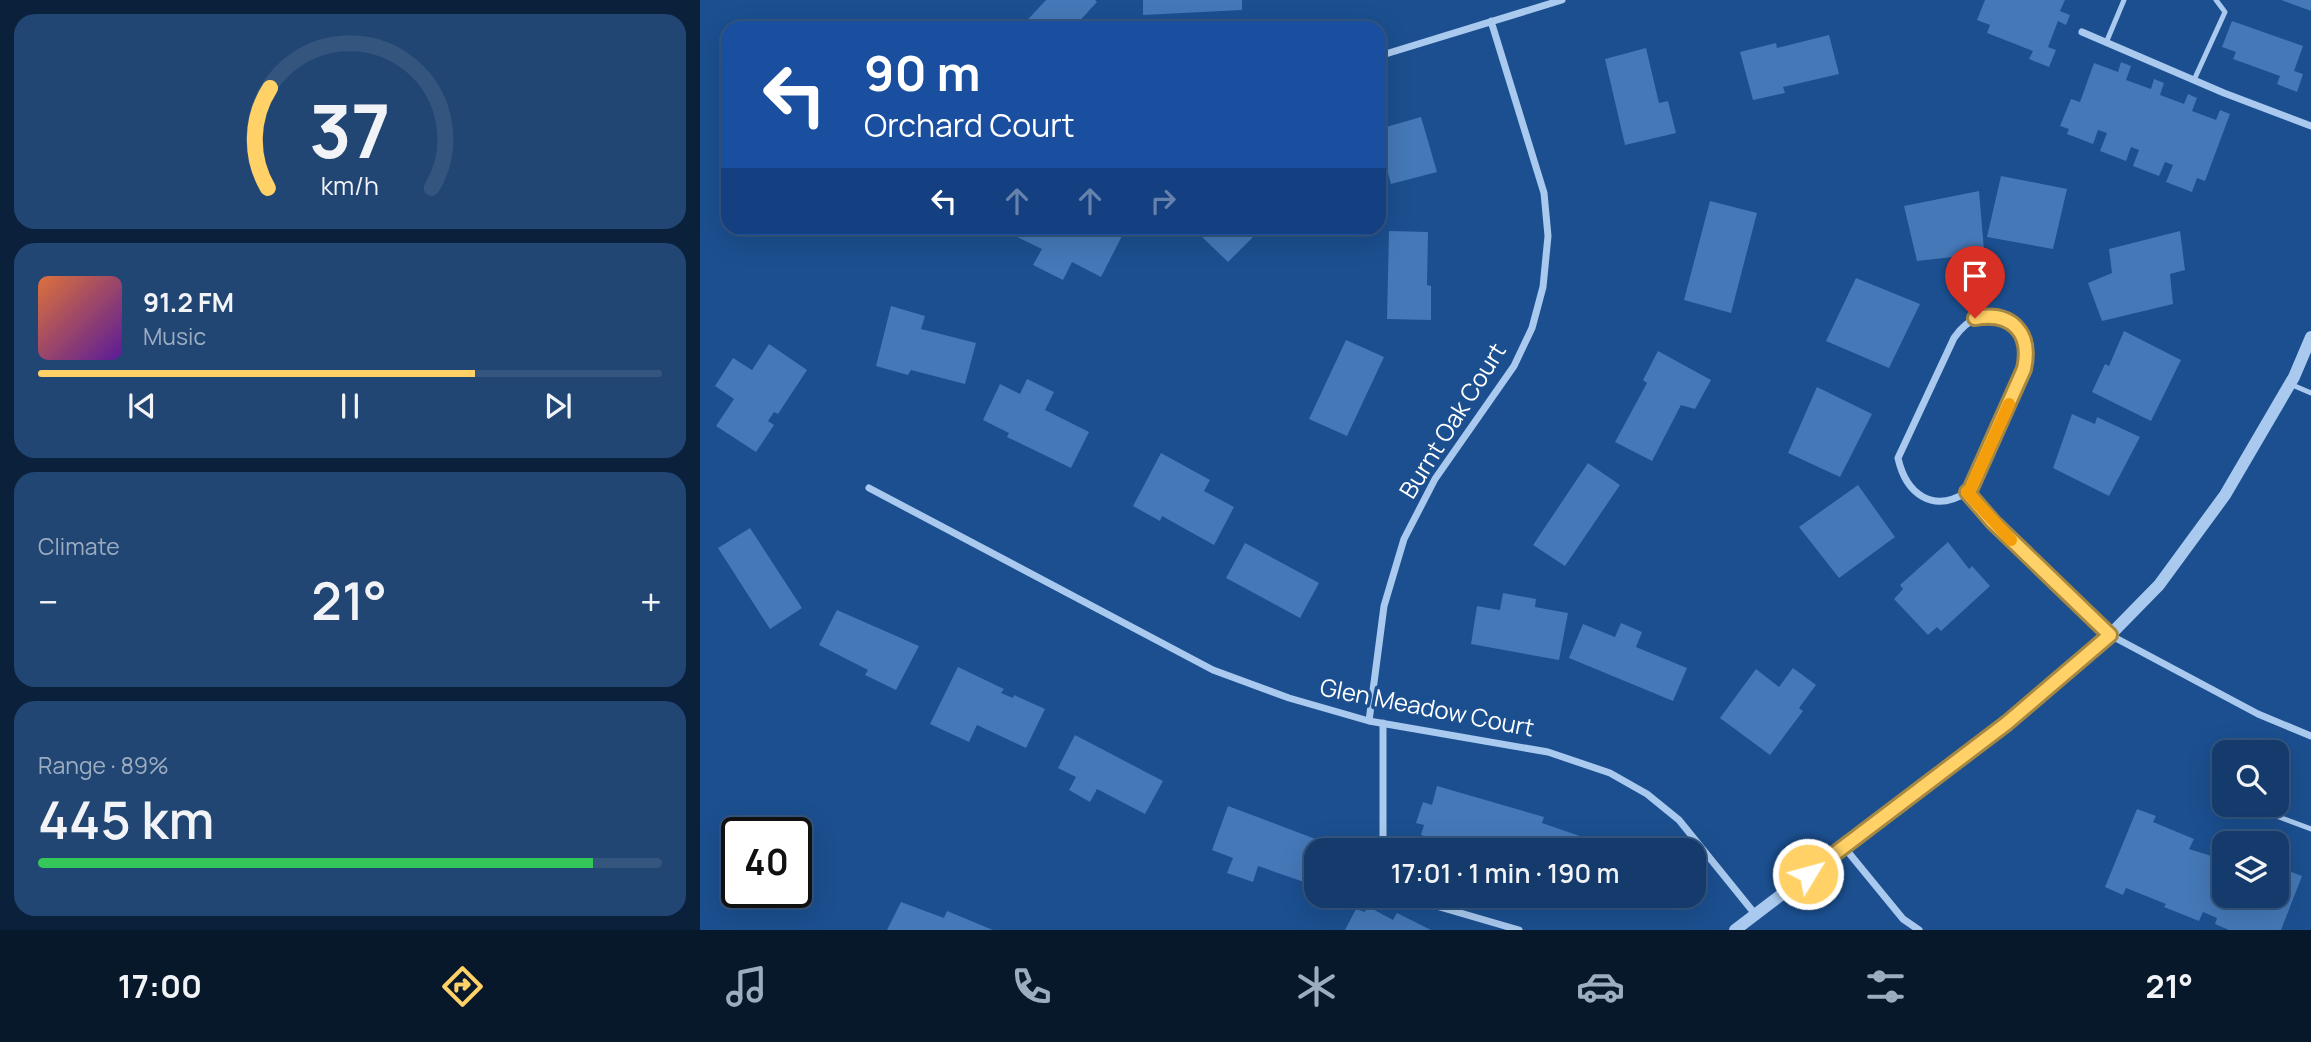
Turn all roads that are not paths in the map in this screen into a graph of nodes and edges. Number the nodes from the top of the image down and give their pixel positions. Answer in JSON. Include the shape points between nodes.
{"nodes":[{"id":1,"x":1562,"y":0,"type":"edge"},
{"id":2,"x":2124,"y":0,"type":"edge"},
{"id":3,"x":2216,"y":0,"type":"edge"},
{"id":4,"x":1491,"y":21,"type":"junction"},
{"id":5,"x":2082,"y":33,"type":"dead end"},
{"id":6,"x":2106,"y":43,"type":"junction"},
{"id":7,"x":1386,"y":54,"type":"edge"},
{"id":8,"x":2194,"y":80,"type":"junction"},
{"id":9,"x":2311,"y":126,"type":"edge"},
{"id":10,"x":2311,"y":337,"type":"edge"},
{"id":11,"x":2290,"y":384,"type":"junction"},
{"id":12,"x":2311,"y":393,"type":"edge"},
{"id":13,"x":869,"y":488,"type":"dead end"},
{"id":14,"x":1967,"y":492,"type":"junction"},
{"id":15,"x":2110,"y":635,"type":"junction"},
{"id":16,"x":1369,"y":721,"type":"junction"},
{"id":17,"x":1382,"y":723,"type":"junction"},
{"id":18,"x":2311,"y":736,"type":"edge"},
{"id":19,"x":2279,"y":817,"type":"edge"},
{"id":20,"x":2311,"y":829,"type":"edge"},
{"id":21,"x":1383,"y":838,"type":"edge"},
{"id":22,"x":1844,"y":846,"type":"junction"},
{"id":23,"x":1444,"y":908,"type":"edge"},
{"id":24,"x":1755,"y":914,"type":"junction"},
{"id":25,"x":1520,"y":930,"type":"edge"},
{"id":26,"x":1735,"y":930,"type":"edge"},
{"id":27,"x":1919,"y":930,"type":"edge"}],
"edges":[{"from":1,"to":4,"type":"street"},
{"from":2,"to":6,"type":"lane"},
{"from":3,"to":8,"type":"lane","via":[[2225,12]]},
{"from":4,"to":7,"type":"street"},
{"from":4,"to":16,"type":"street","name":"Burnt Oak Court","via":[[1544,193],[1548,236],[1544,287],[1514,366],[1435,479],[1404,539],[1384,606]]},
{"from":5,"to":6,"type":"street"},
{"from":6,"to":8,"type":"street"},
{"from":8,"to":9,"type":"street"},
{"from":10,"to":11,"type":"street"},
{"from":11,"to":12,"type":"lane"},
{"from":11,"to":15,"type":"street","via":[[2225,495],[2159,585]]},
{"from":13,"to":16,"type":"street","name":"Glen Meadow Court","via":[[1213,670]]},
{"from":14,"to":14,"type":"street","via":[[2027,354],[2017,327],[1990,315],[1962,326],[1954,338],[1898,458],[1910,489],[1924,498],[1940,502]]},
{"from":14,"to":15,"type":"street"},
{"from":15,"to":18,"type":"street","via":[[2259,714]]},
{"from":15,"to":22,"type":"street","via":[[2007,723]]},
{"from":16,"to":17,"type":"street","name":"Glen Meadow Court"},
{"from":17,"to":21,"type":"street"},
{"from":17,"to":24,"type":"street","name":"Glen Meadow Court","via":[[1548,752],[1610,773],[1679,820]]},
{"from":19,"to":20,"type":"lane"},
{"from":22,"to":24,"type":"street"},
{"from":22,"to":27,"type":"street","via":[[1903,919]]},
{"from":23,"to":25,"type":"street"},
{"from":24,"to":26,"type":"street"}]}
